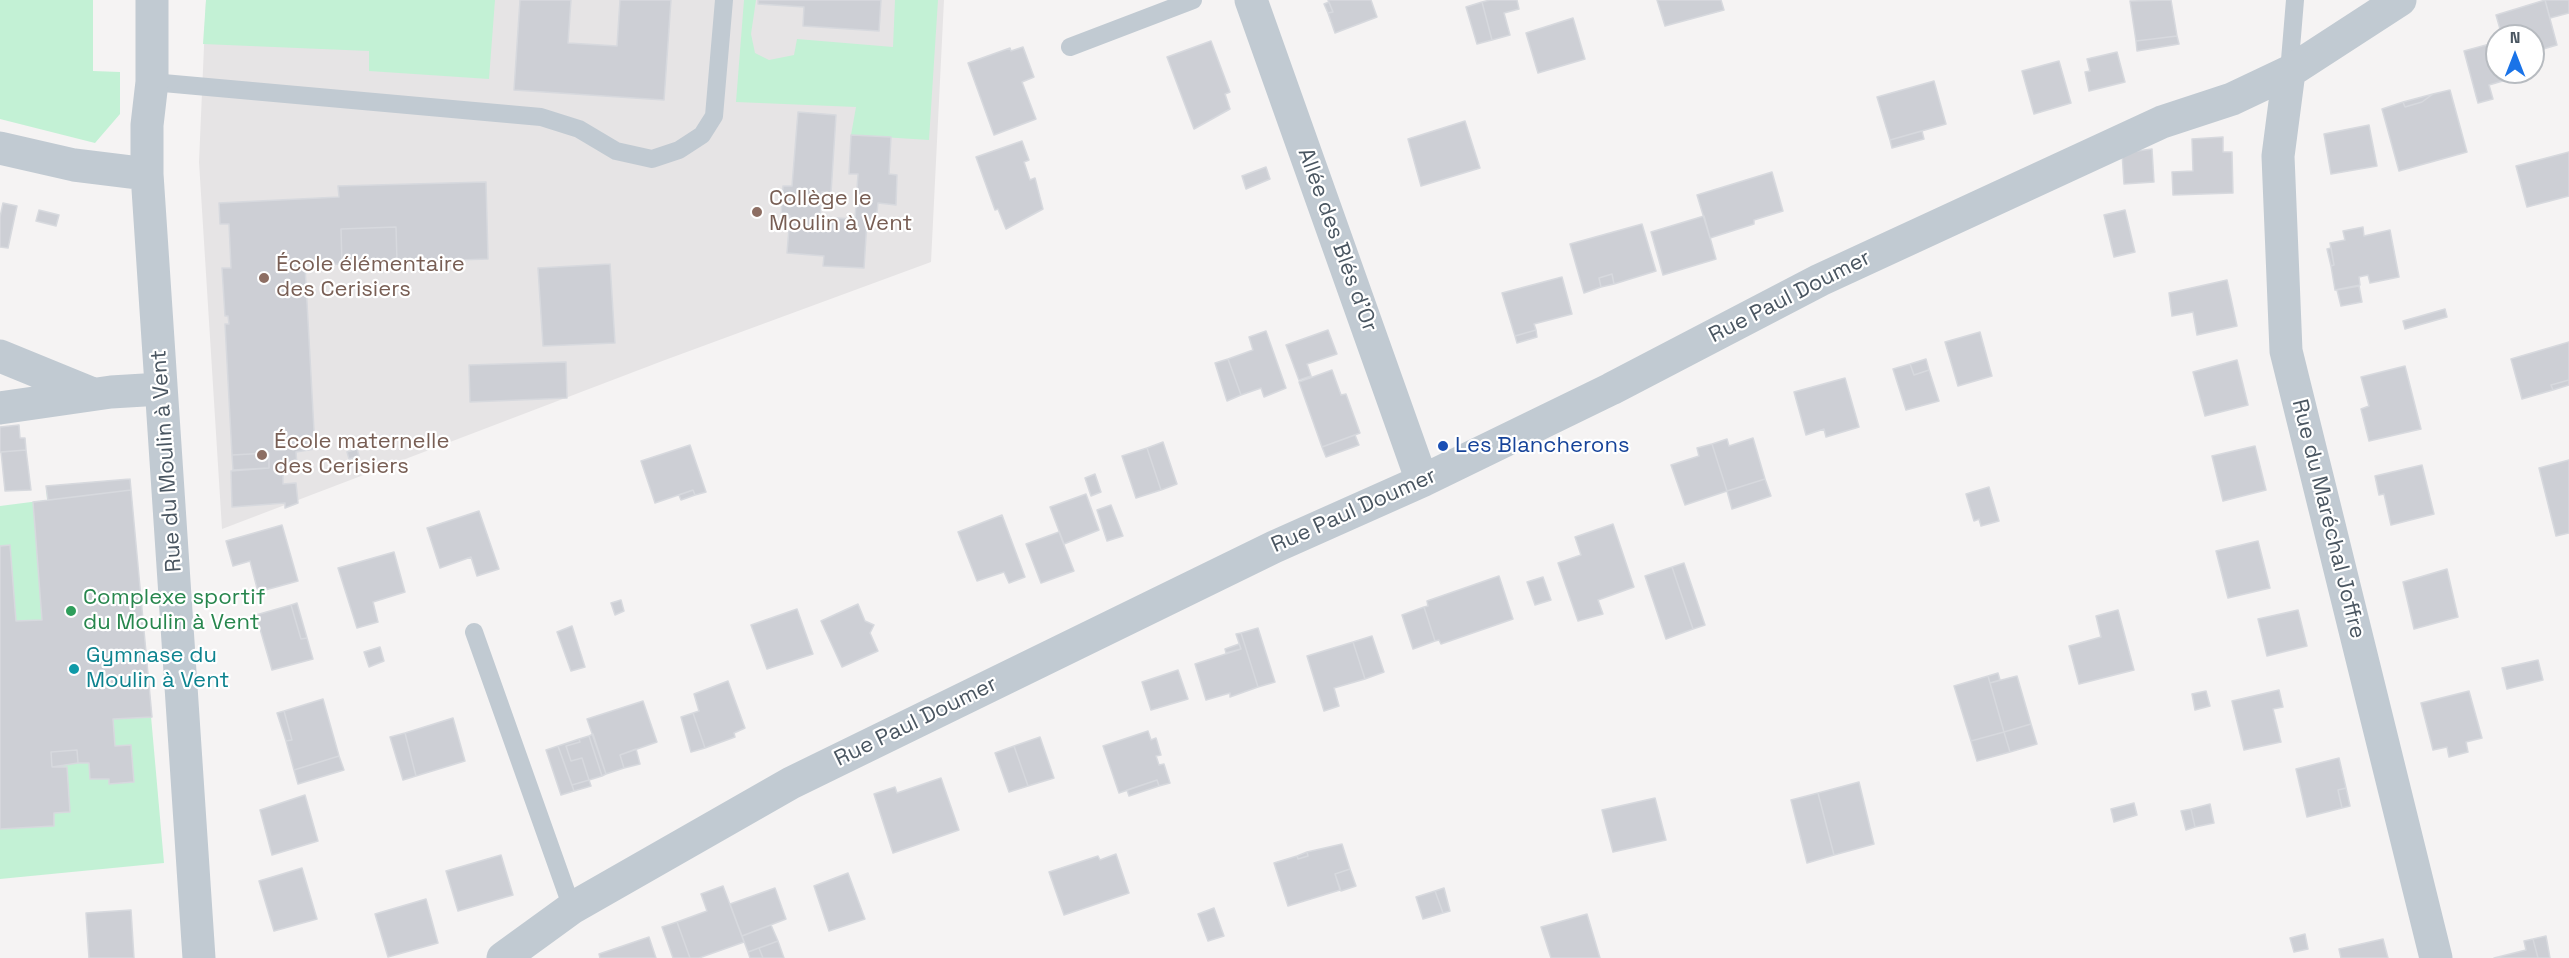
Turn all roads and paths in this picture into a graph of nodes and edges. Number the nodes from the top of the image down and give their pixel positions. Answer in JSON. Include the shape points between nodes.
{"nodes":[{"id":1,"x":152,"y":0,"type":"edge"},
{"id":2,"x":724,"y":0,"type":"edge"},
{"id":3,"x":1193,"y":0,"type":"edge"},
{"id":4,"x":1251,"y":0,"type":"edge"},
{"id":5,"x":2295,"y":0,"type":"edge"},
{"id":6,"x":2400,"y":0,"type":"edge"},
{"id":7,"x":1070,"y":47,"type":"dead end"},
{"id":8,"x":2289,"y":72,"type":"junction"},
{"id":9,"x":152,"y":82,"type":"junction"},
{"id":10,"x":0,"y":148,"type":"edge"},
{"id":11,"x":147,"y":174,"type":"junction"},
{"id":12,"x":0,"y":356,"type":"edge"},
{"id":13,"x":161,"y":389,"type":"junction"},
{"id":14,"x":93,"y":394,"type":"junction"},
{"id":15,"x":0,"y":408,"type":"edge"},
{"id":16,"x":1422,"y":481,"type":"junction"},
{"id":17,"x":474,"y":632,"type":"dead end"},
{"id":18,"x":572,"y":908,"type":"junction"},
{"id":19,"x":199,"y":958,"type":"edge"},
{"id":20,"x":503,"y":958,"type":"edge"},
{"id":21,"x":2436,"y":958,"type":"edge"}],
"edges":[{"from":1,"to":9,"type":"street","name":"Rue du Moulin à Vent"},
{"from":2,"to":9,"type":"lane","via":[[714,116],[702,135],[679,150],[652,159],[616,151],[579,129],[542,117]]},
{"from":3,"to":7,"type":"lane"},
{"from":4,"to":16,"type":"street","name":"Allée des Blés d'Or"},
{"from":5,"to":8,"type":"lane"},
{"from":6,"to":8,"type":"street","name":"Rue Paul Doumer"},
{"from":8,"to":16,"type":"street","name":"Rue Paul Doumer","via":[[2232,99],[2162,122],[1820,280],[1611,389]]},
{"from":8,"to":21,"type":"street","name":"Rue du Maréchal Joffre","via":[[2278,156],[2286,351]]},
{"from":9,"to":11,"type":"street","name":"Rue du Moulin à Vent"},
{"from":10,"to":11,"type":"street","via":[[74,165]]},
{"from":11,"to":13,"type":"street","name":"Rue du Moulin à Vent"},
{"from":12,"to":14,"type":"street"},
{"from":13,"to":14,"type":"street"},
{"from":13,"to":19,"type":"street","name":"Rue du Moulin à Vent"},
{"from":14,"to":15,"type":"street"},
{"from":16,"to":18,"type":"street","name":"Rue Paul Doumer","via":[[1274,546],[791,783]]},
{"from":17,"to":18,"type":"lane"},
{"from":18,"to":20,"type":"street","name":"Rue Paul Doumer"}]}
